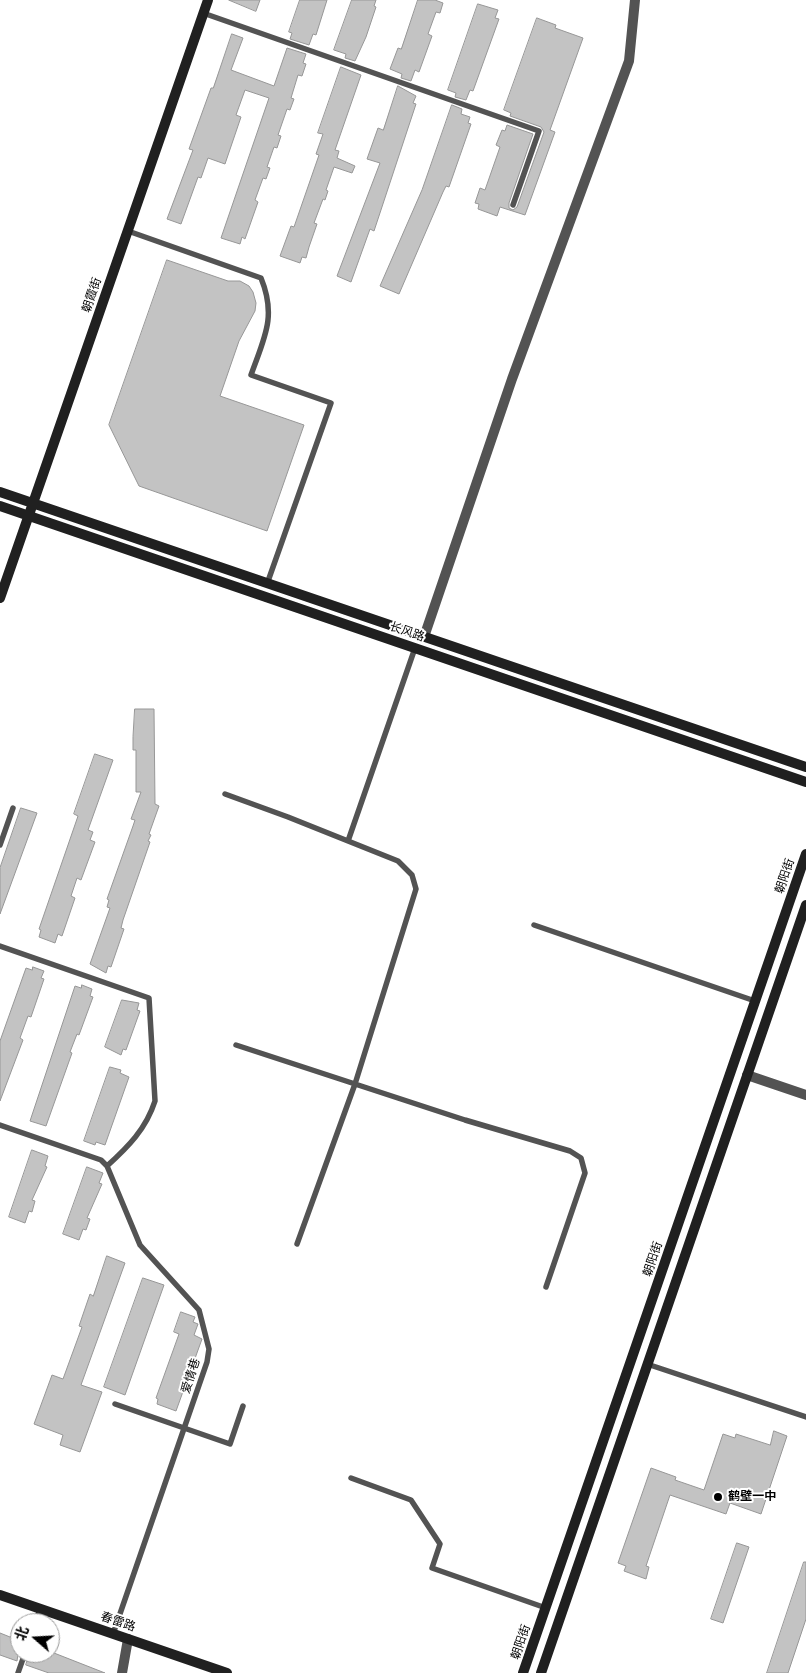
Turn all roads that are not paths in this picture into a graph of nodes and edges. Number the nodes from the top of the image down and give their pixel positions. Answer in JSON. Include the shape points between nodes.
{"nodes":[{"id":1,"x":208,"y":0,"type":"edge"},
{"id":2,"x":635,"y":0,"type":"edge"},
{"id":3,"x":203,"y":13,"type":"junction"},
{"id":4,"x":513,"y":205,"type":"dead end"},
{"id":5,"x":128,"y":231,"type":"junction"},
{"id":6,"x":0,"y":492,"type":"edge"},
{"id":7,"x":33,"y":503,"type":"junction"},
{"id":8,"x":0,"y":506,"type":"edge"},
{"id":9,"x":29,"y":516,"type":"junction"},
{"id":10,"x":267,"y":584,"type":"junction"},
{"id":11,"x":0,"y":598,"type":"edge"},
{"id":12,"x":424,"y":637,"type":"junction"},
{"id":13,"x":415,"y":648,"type":"junction"},
{"id":14,"x":806,"y":768,"type":"edge"},
{"id":15,"x":806,"y":782,"type":"edge"},
{"id":16,"x":225,"y":794,"type":"dead end"},
{"id":17,"x":13,"y":808,"type":"dead end"},
{"id":18,"x":348,"y":841,"type":"junction"},
{"id":19,"x":0,"y":845,"type":"edge"},
{"id":20,"x":806,"y":854,"type":"edge"},
{"id":21,"x":806,"y":904,"type":"edge"},
{"id":22,"x":534,"y":925,"type":"dead end"},
{"id":23,"x":0,"y":946,"type":"edge"},
{"id":24,"x":755,"y":1001,"type":"junction"},
{"id":25,"x":236,"y":1045,"type":"dead end"},
{"id":26,"x":747,"y":1075,"type":"junction"},
{"id":27,"x":355,"y":1084,"type":"junction"},
{"id":28,"x":806,"y":1095,"type":"edge"},
{"id":29,"x":0,"y":1125,"type":"edge"},
{"id":30,"x":107,"y":1166,"type":"junction"},
{"id":31,"x":297,"y":1244,"type":"dead end"},
{"id":32,"x":546,"y":1287,"type":"dead end"},
{"id":33,"x":647,"y":1364,"type":"junction"},
{"id":34,"x":115,"y":1404,"type":"dead end"},
{"id":35,"x":243,"y":1406,"type":"dead end"},
{"id":36,"x":806,"y":1417,"type":"edge"},
{"id":37,"x":184,"y":1428,"type":"junction"},
{"id":38,"x":351,"y":1478,"type":"dead end"},
{"id":39,"x":0,"y":1595,"type":"edge"},
{"id":40,"x":546,"y":1608,"type":"junction"},
{"id":41,"x":40,"y":1609,"type":"junction"},
{"id":42,"x":39,"y":1613,"type":"edge"},
{"id":43,"x":113,"y":1634,"type":"junction"},
{"id":44,"x":128,"y":1639,"type":"junction"},
{"id":45,"x":122,"y":1673,"type":"edge"},
{"id":46,"x":227,"y":1673,"type":"edge"},
{"id":47,"x":523,"y":1673,"type":"edge"},
{"id":48,"x":541,"y":1673,"type":"edge"}],
"edges":[{"from":1,"to":3,"type":"main road","name":"朝霞街"},
{"from":2,"to":12,"type":"street","via":[[629,61],[512,379]]},
{"from":3,"to":4,"type":"lane","via":[[539,131]]},
{"from":3,"to":5,"type":"main road","name":"朝霞街"},
{"from":5,"to":7,"type":"main road","name":"朝霞街"},
{"from":5,"to":10,"type":"lane","via":[[261,278],[269,296],[269,323],[251,375],[331,403]]},
{"from":6,"to":7,"type":"main road","name":"长风路"},
{"from":7,"to":9,"type":"main road","name":"朝霞街"},
{"from":7,"to":10,"type":"main road","name":"长风路"},
{"from":8,"to":9,"type":"main road","name":"长风路"},
{"from":9,"to":11,"type":"main road","name":"朝霞街"},
{"from":9,"to":13,"type":"main road","name":"长风路"},
{"from":10,"to":12,"type":"main road","name":"长风路"},
{"from":12,"to":14,"type":"main road","name":"长风路"},
{"from":13,"to":15,"type":"main road","name":"长风路"},
{"from":13,"to":18,"type":"lane"},
{"from":16,"to":18,"type":"lane"},
{"from":17,"to":19,"type":"lane"},
{"from":18,"to":27,"type":"lane","via":[[398,861],[412,875],[416,890]]},
{"from":20,"to":24,"type":"main road","name":"朝阳街"},
{"from":21,"to":26,"type":"main road"},
{"from":22,"to":24,"type":"lane"},
{"from":23,"to":30,"type":"lane","via":[[149,998],[152,1111],[135,1140]]},
{"from":24,"to":40,"type":"main road","name":"朝阳街"},
{"from":25,"to":27,"type":"lane"},
{"from":26,"to":28,"type":"street"},
{"from":26,"to":33,"type":"main road"},
{"from":27,"to":31,"type":"lane"},
{"from":27,"to":32,"type":"lane","via":[[570,1151],[581,1158],[585,1173]]},
{"from":29,"to":30,"type":"lane","via":[[101,1160]]},
{"from":30,"to":37,"type":"lane","name":"爱情巷","via":[[140,1245],[199,1310],[209,1349]]},
{"from":33,"to":36,"type":"lane"},
{"from":33,"to":48,"type":"main road"},
{"from":34,"to":37,"type":"lane"},
{"from":35,"to":37,"type":"lane","via":[[230,1444]]},
{"from":37,"to":43,"type":"lane","name":"爱情巷"},
{"from":38,"to":40,"type":"lane","via":[[411,1500],[440,1544],[432,1568]]},
{"from":39,"to":41,"type":"main road","name":"春雷路"},
{"from":40,"to":47,"type":"main road","name":"朝阳街"},
{"from":41,"to":42,"type":"lane"},
{"from":41,"to":43,"type":"main road","name":"春雷路"},
{"from":43,"to":44,"type":"main road","name":"春雷路"},
{"from":44,"to":45,"type":"street"},
{"from":44,"to":46,"type":"main road","name":"春雷路"}]}
